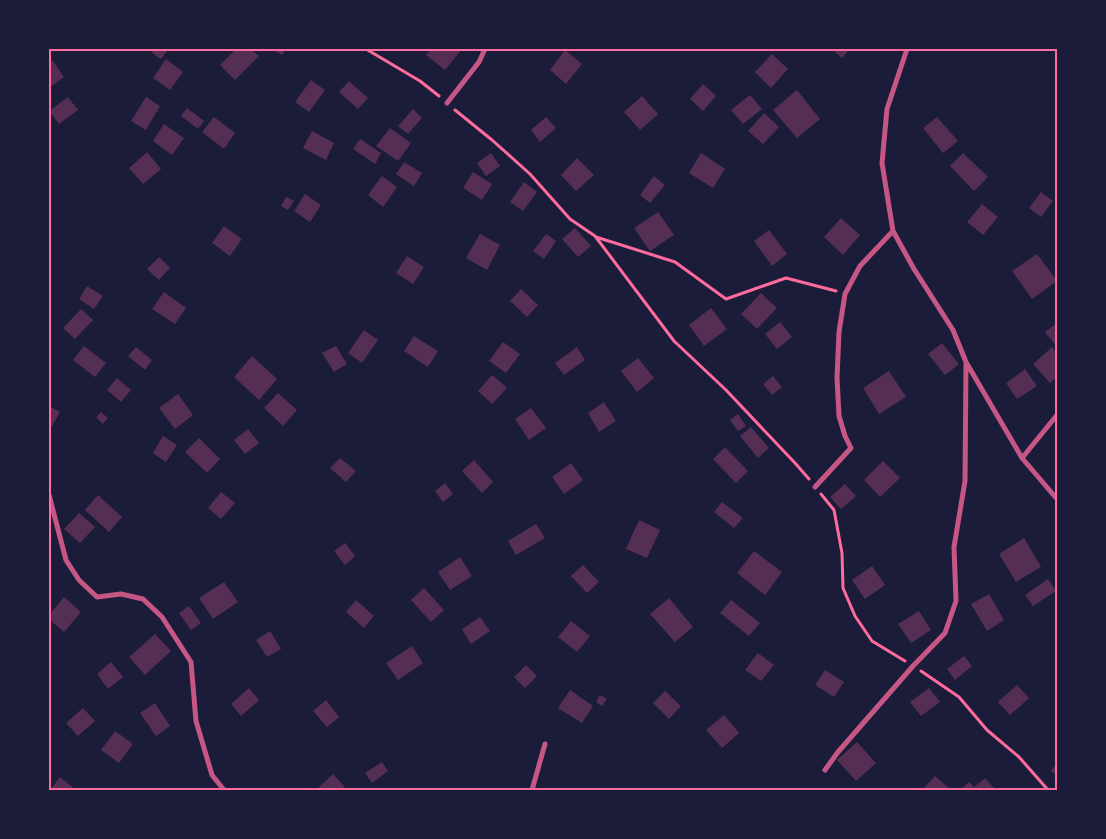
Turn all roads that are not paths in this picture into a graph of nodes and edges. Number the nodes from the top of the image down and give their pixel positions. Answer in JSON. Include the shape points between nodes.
{"nodes":[{"id":1,"x":485,"y":49,"type":"edge"},
{"id":2,"x":907,"y":49,"type":"edge"},
{"id":3,"x":447,"y":103,"type":"road end"},
{"id":4,"x":893,"y":231,"type":"junction"},
{"id":5,"x":966,"y":362,"type":"junction"},
{"id":6,"x":1057,"y":415,"type":"edge"},
{"id":7,"x":1022,"y":458,"type":"junction"},
{"id":8,"x":815,"y":487,"type":"road end"},
{"id":9,"x":49,"y":494,"type":"edge"},
{"id":10,"x":1057,"y":499,"type":"edge"},
{"id":11,"x":545,"y":744,"type":"dead end"},
{"id":12,"x":825,"y":770,"type":"dead end"},
{"id":13,"x":224,"y":790,"type":"edge"},
{"id":14,"x":532,"y":790,"type":"edge"}],
"edges":[{"from":1,"to":3,"type":"street","via":[[479,62]]},
{"from":2,"to":4,"type":"street","via":[[887,109],[882,163]]},
{"from":4,"to":5,"type":"street","via":[[953,330]]},
{"from":4,"to":8,"type":"street","via":[[860,266],[845,294],[837,378],[840,416],[851,448]]},
{"from":5,"to":7,"type":"street"},
{"from":5,"to":12,"type":"street","via":[[965,482],[954,547],[956,601],[945,633]]},
{"from":6,"to":7,"type":"street"},
{"from":7,"to":10,"type":"street"},
{"from":9,"to":13,"type":"street","via":[[66,560],[79,580],[97,597],[121,594],[143,599],[162,617],[191,662],[196,721],[212,775]]},
{"from":11,"to":14,"type":"street"}]}
